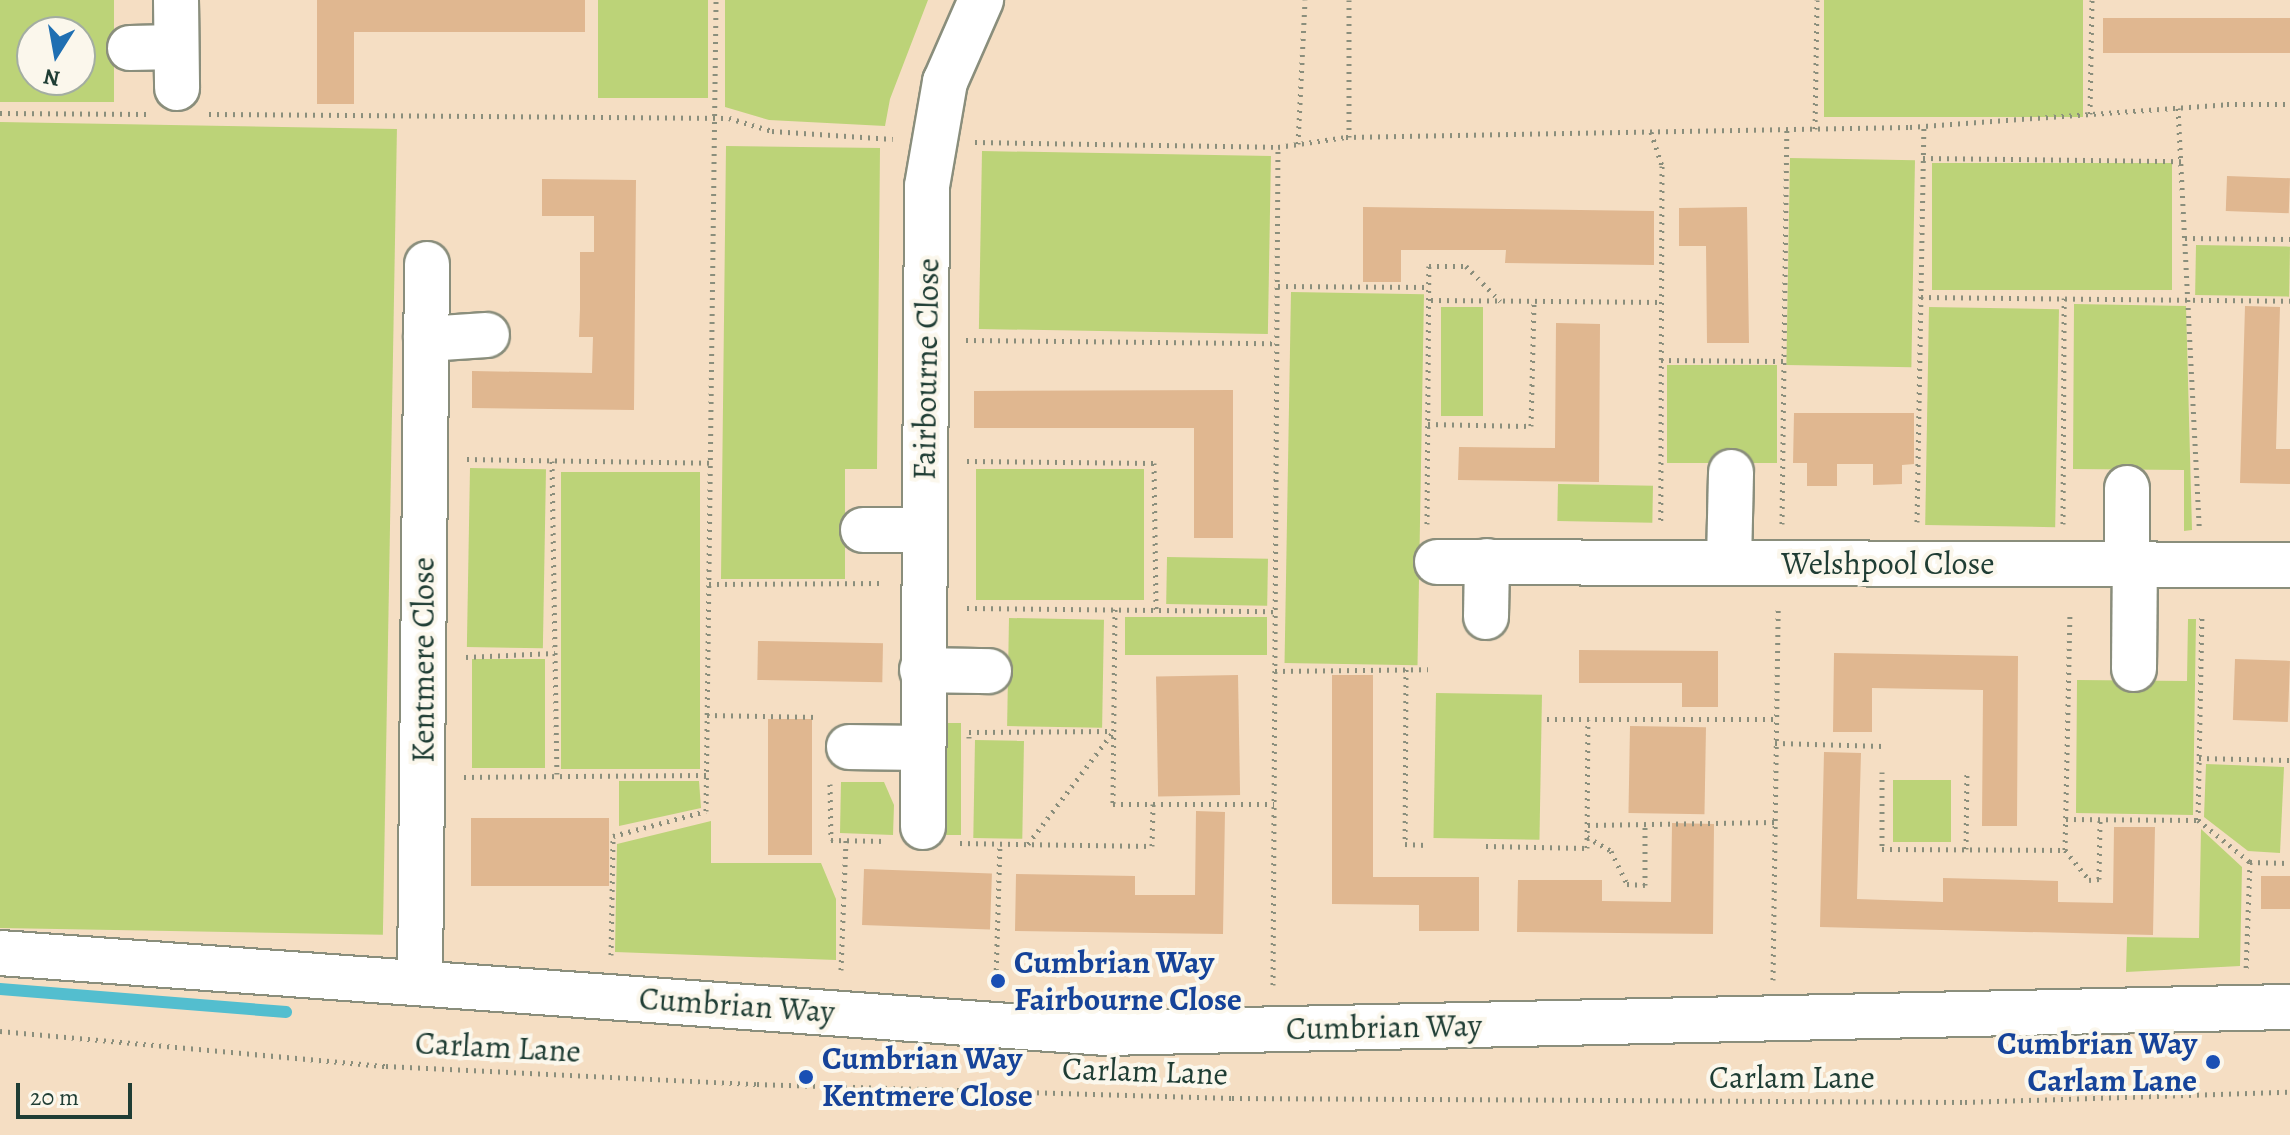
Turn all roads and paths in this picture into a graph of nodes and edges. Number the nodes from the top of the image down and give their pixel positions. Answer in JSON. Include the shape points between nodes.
{"nodes":[{"id":1,"x":176,"y":0,"type":"edge"},
{"id":2,"x":716,"y":0,"type":"edge"},
{"id":3,"x":981,"y":0,"type":"edge"},
{"id":4,"x":1305,"y":0,"type":"edge"},
{"id":5,"x":1349,"y":0,"type":"edge"},
{"id":6,"x":1817,"y":0,"type":"edge"},
{"id":7,"x":2092,"y":0,"type":"edge"},
{"id":8,"x":130,"y":48,"type":"dead end"},
{"id":9,"x":180,"y":91,"type":"junction"},
{"id":10,"x":2290,"y":104,"type":"edge"},
{"id":11,"x":2178,"y":108,"type":"junction"},
{"id":12,"x":0,"y":113,"type":"edge"},
{"id":13,"x":2090,"y":114,"type":"junction"},
{"id":14,"x":714,"y":118,"type":"junction"},
{"id":15,"x":1924,"y":126,"type":"junction"},
{"id":16,"x":1787,"y":129,"type":"junction"},
{"id":17,"x":1815,"y":129,"type":"junction"},
{"id":18,"x":1651,"y":132,"type":"junction"},
{"id":19,"x":1349,"y":137,"type":"junction"},
{"id":20,"x":935,"y":141,"type":"junction"},
{"id":21,"x":1298,"y":144,"type":"junction"},
{"id":22,"x":1278,"y":147,"type":"junction"},
{"id":23,"x":1923,"y":158,"type":"junction"},
{"id":24,"x":2181,"y":161,"type":"junction"},
{"id":25,"x":2185,"y":238,"type":"junction"},
{"id":26,"x":2290,"y":239,"type":"edge"},
{"id":27,"x":427,"y":264,"type":"dead end"},
{"id":28,"x":1278,"y":286,"type":"junction"},
{"id":29,"x":1428,"y":287,"type":"junction"},
{"id":30,"x":1921,"y":297,"type":"junction"},
{"id":31,"x":2064,"y":298,"type":"junction"},
{"id":32,"x":2188,"y":298,"type":"junction"},
{"id":33,"x":1431,"y":300,"type":"junction"},
{"id":34,"x":1500,"y":301,"type":"junction"},
{"id":35,"x":1534,"y":301,"type":"junction"},
{"id":36,"x":2290,"y":301,"type":"edge"},
{"id":37,"x":1662,"y":302,"type":"junction"},
{"id":38,"x":487,"y":335,"type":"dead end"},
{"id":39,"x":426,"y":339,"type":"junction"},
{"id":40,"x":966,"y":340,"type":"dead end"},
{"id":41,"x":1277,"y":343,"type":"junction"},
{"id":42,"x":1661,"y":360,"type":"junction"},
{"id":43,"x":1784,"y":361,"type":"junction"},
{"id":44,"x":1428,"y":424,"type":"junction"},
{"id":45,"x":464,"y":443,"type":"dead end"},
{"id":46,"x":552,"y":461,"type":"junction"},
{"id":47,"x":967,"y":461,"type":"dead end"},
{"id":48,"x":710,"y":463,"type":"junction"},
{"id":49,"x":1731,"y":472,"type":"dead end"},
{"id":50,"x":2127,"y":488,"type":"dead end"},
{"id":51,"x":863,"y":530,"type":"dead end"},
{"id":52,"x":924,"y":530,"type":"junction"},
{"id":53,"x":1661,"y":532,"type":"dead end"},
{"id":54,"x":1782,"y":533,"type":"dead end"},
{"id":55,"x":1917,"y":535,"type":"dead end"},
{"id":56,"x":2063,"y":537,"type":"dead end"},
{"id":57,"x":2199,"y":539,"type":"dead end"},
{"id":58,"x":1432,"y":545,"type":"joint"},
{"id":59,"x":1487,"y":561,"type":"junction"},
{"id":60,"x":1729,"y":562,"type":"junction"},
{"id":61,"x":2131,"y":564,"type":"junction"},
{"id":62,"x":2290,"y":565,"type":"edge"},
{"id":63,"x":1778,"y":605,"type":"dead end"},
{"id":64,"x":967,"y":608,"type":"dead end"},
{"id":65,"x":1115,"y":609,"type":"junction"},
{"id":66,"x":1156,"y":610,"type":"junction"},
{"id":67,"x":1276,"y":611,"type":"junction"},
{"id":68,"x":2070,"y":612,"type":"dead end"},
{"id":69,"x":2202,"y":614,"type":"dead end"},
{"id":70,"x":1486,"y":617,"type":"dead end"},
{"id":71,"x":555,"y":653,"type":"junction"},
{"id":72,"x":1406,"y":669,"type":"junction"},
{"id":73,"x":1428,"y":669,"type":"dead end"},
{"id":74,"x":2134,"y":669,"type":"dead end"},
{"id":75,"x":466,"y":670,"type":"dead end"},
{"id":76,"x":922,"y":670,"type":"junction"},
{"id":77,"x":989,"y":671,"type":"dead end"},
{"id":78,"x":1275,"y":671,"type":"junction"},
{"id":79,"x":1547,"y":719,"type":"dead end"},
{"id":80,"x":1776,"y":719,"type":"junction"},
{"id":81,"x":1588,"y":720,"type":"junction"},
{"id":82,"x":1113,"y":731,"type":"junction"},
{"id":83,"x":1775,"y":743,"type":"junction"},
{"id":84,"x":1883,"y":746,"type":"dead end"},
{"id":85,"x":849,"y":747,"type":"dead end"},
{"id":86,"x":921,"y":748,"type":"junction"},
{"id":87,"x":969,"y":748,"type":"dead end"},
{"id":88,"x":2199,"y":758,"type":"junction"},
{"id":89,"x":2290,"y":760,"type":"edge"},
{"id":90,"x":466,"y":762,"type":"dead end"},
{"id":91,"x":1882,"y":772,"type":"dead end"},
{"id":92,"x":1967,"y":772,"type":"dead end"},
{"id":93,"x":557,"y":774,"type":"junction"},
{"id":94,"x":707,"y":775,"type":"junction"},
{"id":95,"x":467,"y":777,"type":"junction"},
{"id":96,"x":422,"y":778,"type":"junction"},
{"id":97,"x":1274,"y":804,"type":"junction"},
{"id":98,"x":2066,"y":819,"type":"junction"},
{"id":99,"x":2100,"y":819,"type":"junction"},
{"id":100,"x":2198,"y":820,"type":"junction"},
{"id":101,"x":1775,"y":822,"type":"junction"},
{"id":102,"x":1645,"y":823,"type":"junction"},
{"id":103,"x":1588,"y":825,"type":"junction"},
{"id":104,"x":923,"y":827,"type":"dead end"},
{"id":105,"x":967,"y":827,"type":"dead end"},
{"id":106,"x":1587,"y":837,"type":"junction"},
{"id":107,"x":846,"y":840,"type":"dead end"},
{"id":108,"x":967,"y":843,"type":"dead end"},
{"id":109,"x":1000,"y":843,"type":"dead end"},
{"id":110,"x":1028,"y":844,"type":"dead end"},
{"id":111,"x":1426,"y":845,"type":"dead end"},
{"id":112,"x":1486,"y":846,"type":"dead end"},
{"id":113,"x":1966,"y":849,"type":"junction"},
{"id":114,"x":2065,"y":850,"type":"junction"},
{"id":115,"x":2250,"y":862,"type":"junction"},
{"id":116,"x":2290,"y":863,"type":"edge"},
{"id":117,"x":0,"y":953,"type":"edge"},
{"id":118,"x":611,"y":960,"type":"dead end"},
{"id":119,"x":841,"y":970,"type":"dead end"},
{"id":120,"x":2246,"y":970,"type":"dead end"},
{"id":121,"x":996,"y":978,"type":"dead end"},
{"id":122,"x":420,"y":981,"type":"junction"},
{"id":123,"x":1273,"y":985,"type":"dead end"},
{"id":124,"x":1773,"y":987,"type":"dead end"},
{"id":125,"x":2290,"y":1007,"type":"edge"},
{"id":126,"x":0,"y":1031,"type":"edge"},
{"id":127,"x":2290,"y":1092,"type":"edge"}],
"edges":[{"from":1,"to":9,"type":"street"},
{"from":2,"to":14,"type":"path"},
{"from":3,"to":20,"type":"street","name":"Fairbourne Close","via":[[945,82]]},
{"from":4,"to":21,"type":"path"},
{"from":5,"to":19,"type":"path"},
{"from":6,"to":17,"type":"path"},
{"from":7,"to":13,"type":"path"},
{"from":8,"to":9,"type":"street"},
{"from":9,"to":12,"type":"path"},
{"from":9,"to":14,"type":"path"},
{"from":10,"to":11,"type":"path"},
{"from":11,"to":13,"type":"path"},
{"from":11,"to":24,"type":"path"},
{"from":13,"to":15,"type":"path"},
{"from":14,"to":20,"type":"path","via":[[772,131]]},
{"from":14,"to":48,"type":"path"},
{"from":15,"to":17,"type":"path"},
{"from":15,"to":23,"type":"path"},
{"from":16,"to":17,"type":"path"},
{"from":16,"to":18,"type":"path"},
{"from":16,"to":43,"type":"path"},
{"from":18,"to":19,"type":"path"},
{"from":18,"to":37,"type":"path","via":[[1662,166]]},
{"from":19,"to":21,"type":"path"},
{"from":20,"to":22,"type":"path"},
{"from":20,"to":52,"type":"street","name":"Fairbourne Close","via":[[927,186]]},
{"from":21,"to":22,"type":"path"},
{"from":22,"to":28,"type":"path"},
{"from":23,"to":24,"type":"path"},
{"from":23,"to":30,"type":"path"},
{"from":24,"to":25,"type":"path"},
{"from":25,"to":26,"type":"path"},
{"from":25,"to":32,"type":"path"},
{"from":27,"to":39,"type":"street","name":"Kentmere Close"},
{"from":28,"to":29,"type":"path"},
{"from":28,"to":41,"type":"path"},
{"from":29,"to":33,"type":"path"},
{"from":29,"to":34,"type":"path","via":[[1429,266],[1466,266]]},
{"from":30,"to":31,"type":"path"},
{"from":30,"to":55,"type":"path"},
{"from":31,"to":32,"type":"path"},
{"from":31,"to":56,"type":"path"},
{"from":32,"to":36,"type":"path"},
{"from":32,"to":57,"type":"path"},
{"from":33,"to":34,"type":"path"},
{"from":33,"to":44,"type":"path"},
{"from":34,"to":35,"type":"path"},
{"from":35,"to":37,"type":"path"},
{"from":35,"to":44,"type":"path","via":[[1531,426]]},
{"from":37,"to":42,"type":"path"},
{"from":38,"to":39,"type":"street"},
{"from":39,"to":96,"type":"street","name":"Kentmere Close"},
{"from":40,"to":41,"type":"path"},
{"from":41,"to":67,"type":"path"},
{"from":42,"to":43,"type":"path"},
{"from":42,"to":53,"type":"path"},
{"from":43,"to":54,"type":"path"},
{"from":44,"to":58,"type":"path"},
{"from":45,"to":46,"type":"path","via":[[464,459]]},
{"from":46,"to":48,"type":"path"},
{"from":46,"to":71,"type":"path"},
{"from":47,"to":66,"type":"path","via":[[1154,463]]},
{"from":48,"to":94,"type":"path"},
{"from":49,"to":60,"type":"street"},
{"from":50,"to":61,"type":"street"},
{"from":51,"to":52,"type":"street"},
{"from":52,"to":76,"type":"street","name":"Fairbourne Close"},
{"from":58,"to":59,"type":"street","name":"Welshpool Close"},
{"from":59,"to":60,"type":"street","name":"Welshpool Close"},
{"from":59,"to":70,"type":"street"},
{"from":60,"to":61,"type":"street","name":"Welshpool Close"},
{"from":61,"to":62,"type":"street","name":"Welshpool Close"},
{"from":61,"to":74,"type":"street"},
{"from":63,"to":80,"type":"path"},
{"from":64,"to":65,"type":"path"},
{"from":65,"to":66,"type":"path"},
{"from":65,"to":82,"type":"path"},
{"from":66,"to":67,"type":"path"},
{"from":67,"to":78,"type":"path"},
{"from":68,"to":98,"type":"path"},
{"from":69,"to":88,"type":"path"},
{"from":71,"to":75,"type":"path","via":[[465,655]]},
{"from":71,"to":93,"type":"path"},
{"from":72,"to":73,"type":"path"},
{"from":72,"to":78,"type":"path"},
{"from":72,"to":111,"type":"path","via":[[1405,844]]},
{"from":76,"to":77,"type":"street"},
{"from":76,"to":86,"type":"street","name":"Fairbourne Close"},
{"from":78,"to":97,"type":"path"},
{"from":79,"to":81,"type":"path"},
{"from":80,"to":81,"type":"path"},
{"from":80,"to":83,"type":"path"},
{"from":81,"to":103,"type":"path"},
{"from":82,"to":87,"type":"path","via":[[969,732]]},
{"from":82,"to":97,"type":"path","via":[[1113,804]]},
{"from":82,"to":110,"type":"path"},
{"from":83,"to":84,"type":"path"},
{"from":83,"to":101,"type":"path"},
{"from":85,"to":86,"type":"street"},
{"from":86,"to":104,"type":"street","name":"Fairbourne Close"},
{"from":88,"to":89,"type":"path"},
{"from":88,"to":100,"type":"path"},
{"from":90,"to":95,"type":"path"},
{"from":91,"to":113,"type":"path","via":[[1882,849]]},
{"from":92,"to":113,"type":"path"},
{"from":93,"to":94,"type":"path"},
{"from":93,"to":95,"type":"path"},
{"from":94,"to":118,"type":"path","via":[[706,811],[613,836]]},
{"from":95,"to":96,"type":"path"},
{"from":96,"to":122,"type":"street","name":"Kentmere Close"},
{"from":97,"to":123,"type":"path"},
{"from":98,"to":99,"type":"path"},
{"from":98,"to":114,"type":"path"},
{"from":99,"to":100,"type":"path"},
{"from":99,"to":114,"type":"path","via":[[2099,879],[2089,880]]},
{"from":100,"to":115,"type":"path"},
{"from":101,"to":102,"type":"path"},
{"from":101,"to":124,"type":"path"},
{"from":102,"to":103,"type":"path"},
{"from":102,"to":106,"type":"path","via":[[1645,885],[1627,884],[1611,851]]},
{"from":103,"to":106,"type":"path"},
{"from":105,"to":108,"type":"path"},
{"from":106,"to":112,"type":"path","via":[[1587,848]]},
{"from":107,"to":119,"type":"path"},
{"from":109,"to":121,"type":"path"},
{"from":113,"to":114,"type":"path"},
{"from":115,"to":116,"type":"path"},
{"from":115,"to":120,"type":"path"},
{"from":117,"to":122,"type":"street","name":"Cumbrian Way"},
{"from":122,"to":125,"type":"street","name":"Cumbrian Way","via":[[1105,1033]]},
{"from":126,"to":127,"type":"path","name":"Carlam Lane","via":[[386,1066],[1217,1098],[1965,1102]]}]}
